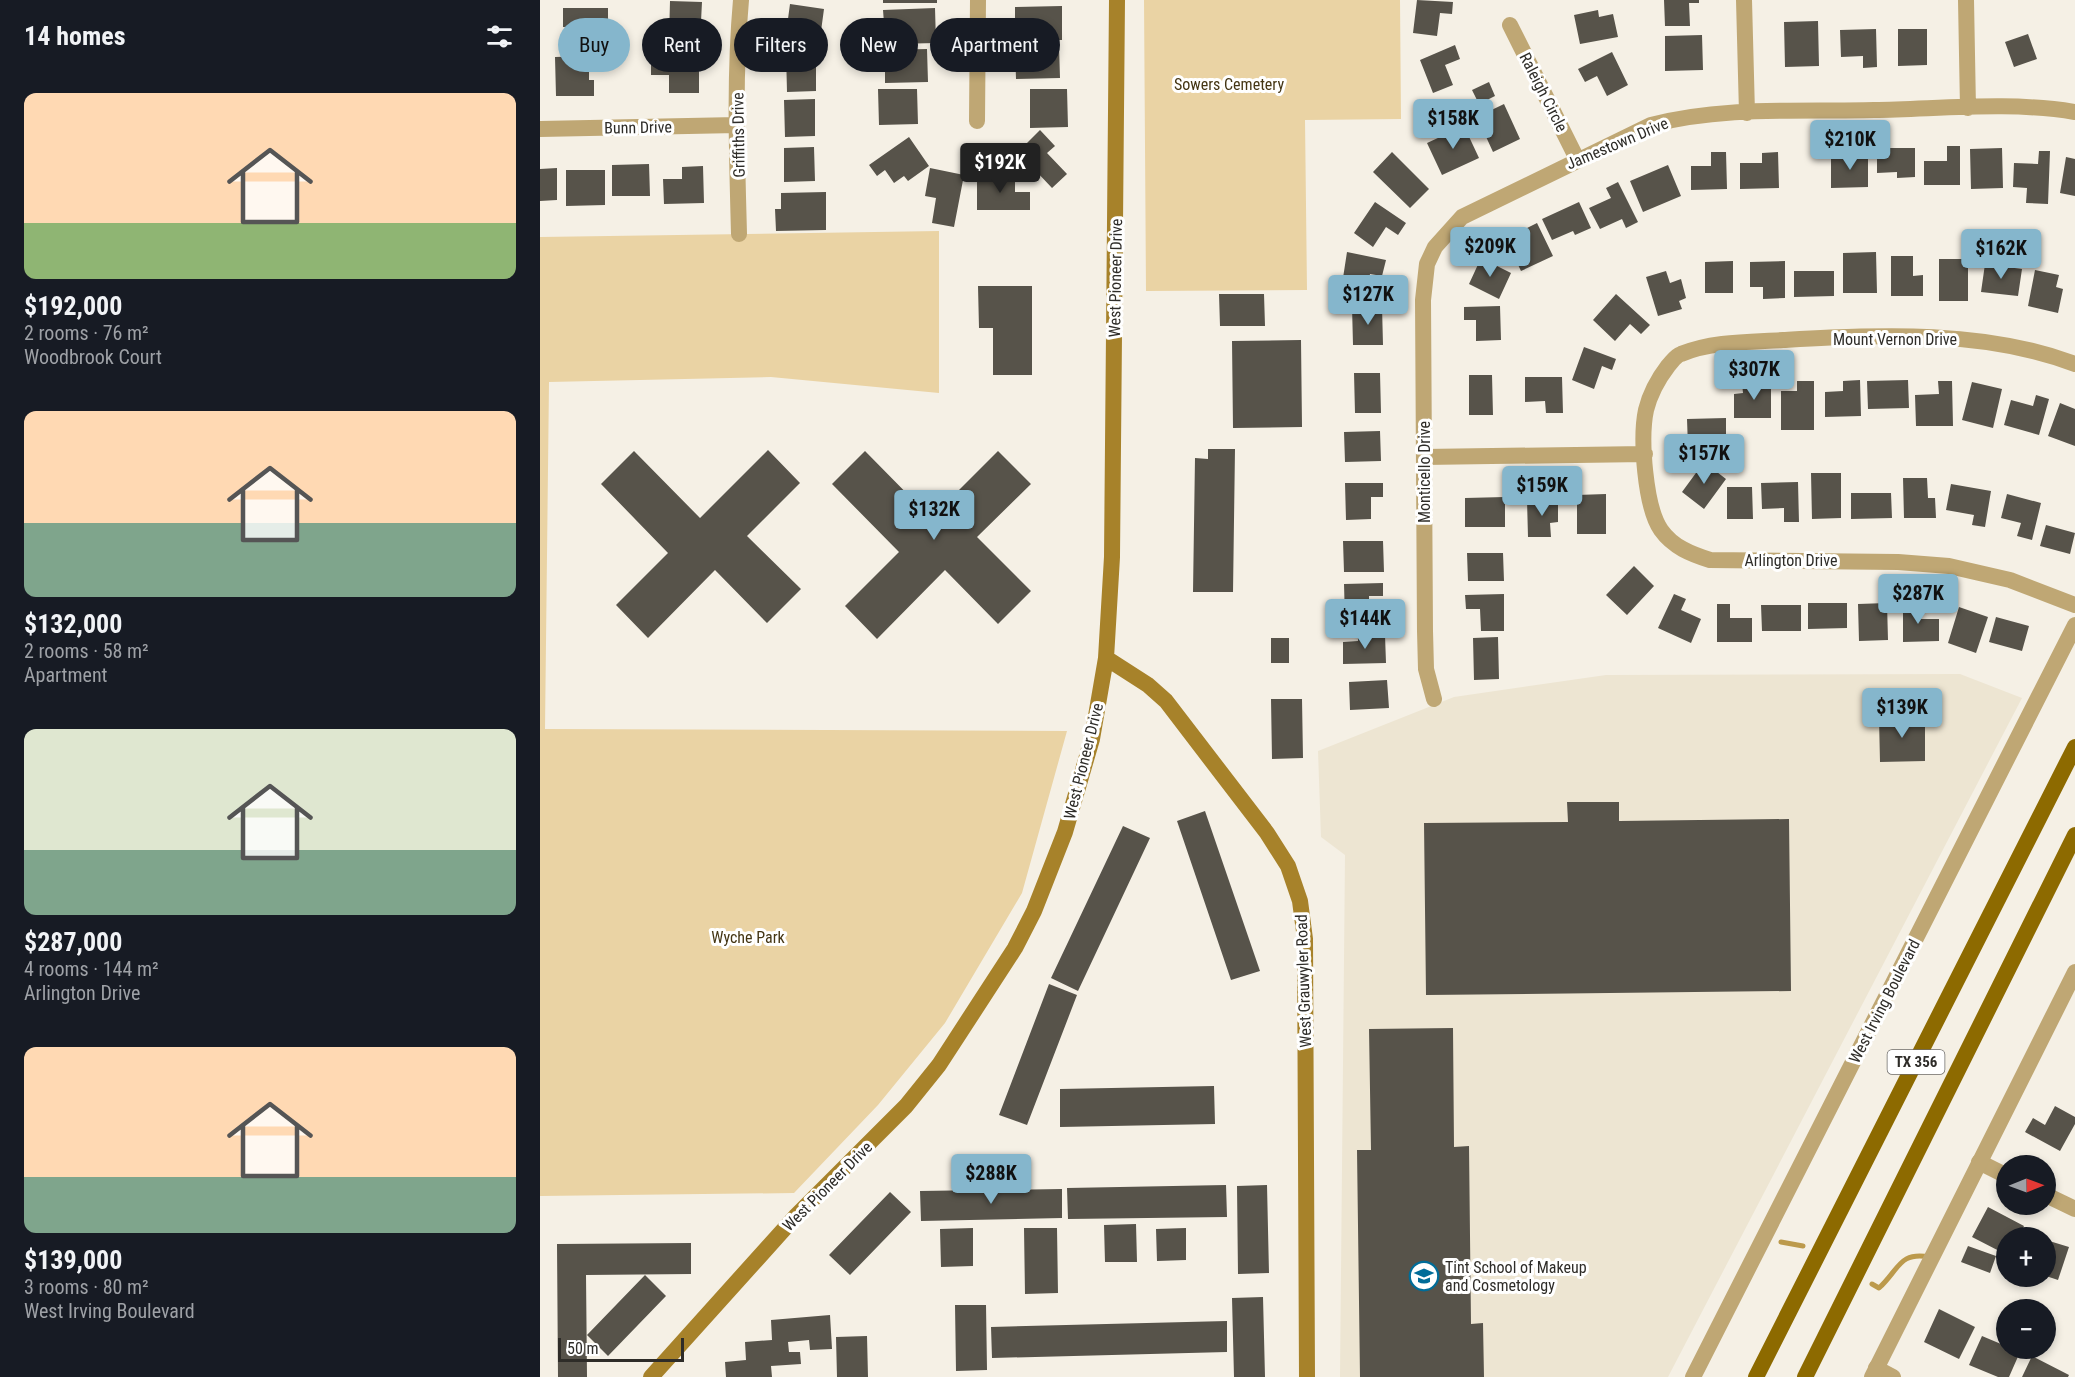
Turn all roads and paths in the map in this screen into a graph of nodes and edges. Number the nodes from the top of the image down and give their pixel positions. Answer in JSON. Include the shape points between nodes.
{"nodes":[{"id":1,"x":741,"y":0,"type":"edge"},
{"id":2,"x":978,"y":0,"type":"edge"},
{"id":3,"x":1117,"y":0,"type":"edge"},
{"id":4,"x":1744,"y":0,"type":"edge"},
{"id":5,"x":1966,"y":0,"type":"edge"},
{"id":6,"x":1510,"y":25,"type":"dead end"},
{"id":7,"x":1968,"y":108,"type":"junction"},
{"id":8,"x":2075,"y":112,"type":"edge"},
{"id":9,"x":1747,"y":113,"type":"junction"},
{"id":10,"x":976,"y":121,"type":"dead end"},
{"id":11,"x":737,"y":125,"type":"junction"},
{"id":12,"x":540,"y":129,"type":"edge"},
{"id":13,"x":1577,"y":159,"type":"junction"},
{"id":14,"x":739,"y":234,"type":"dead end"},
{"id":15,"x":1435,"y":247,"type":"joint"},
{"id":16,"x":2075,"y":363,"type":"edge"},
{"id":17,"x":1646,"y":454,"type":"junction"},
{"id":18,"x":1424,"y":457,"type":"junction"},
{"id":19,"x":2075,"y":605,"type":"edge"},
{"id":20,"x":2075,"y":625,"type":"edge"},
{"id":21,"x":1106,"y":658,"type":"junction"},
{"id":22,"x":1434,"y":699,"type":"dead end"},
{"id":23,"x":2075,"y":747,"type":"edge"},
{"id":24,"x":2075,"y":836,"type":"edge"},
{"id":25,"x":2075,"y":972,"type":"edge"},
{"id":26,"x":1979,"y":1162,"type":"junction"},
{"id":27,"x":1996,"y":1170,"type":"edge"},
{"id":28,"x":2056,"y":1200,"type":"edge"},
{"id":29,"x":2075,"y":1209,"type":"edge"},
{"id":30,"x":1874,"y":1373,"type":"edge"},
{"id":31,"x":651,"y":1377,"type":"edge"},
{"id":32,"x":1307,"y":1377,"type":"edge"},
{"id":33,"x":1693,"y":1377,"type":"edge"},
{"id":34,"x":1756,"y":1377,"type":"edge"},
{"id":35,"x":1805,"y":1377,"type":"edge"},
{"id":36,"x":1893,"y":1377,"type":"edge"}],
"edges":[{"from":1,"to":11,"type":"street","name":"Griffiths Drive"},
{"from":2,"to":10,"type":"street"},
{"from":3,"to":21,"type":"main road","name":"West Pioneer Drive","via":[[1112,557]]},
{"from":4,"to":9,"type":"street"},
{"from":5,"to":7,"type":"street"},
{"from":6,"to":13,"type":"street","name":"Raleigh Circle"},
{"from":7,"to":8,"type":"street","name":"Jamestown Drive"},
{"from":7,"to":9,"type":"street","name":"Jamestown Drive"},
{"from":9,"to":13,"type":"street","name":"Jamestown Drive","via":[[1677,118],[1652,125]]},
{"from":11,"to":12,"type":"street","name":"Bunn Drive"},
{"from":11,"to":14,"type":"street","name":"Griffiths Drive"},
{"from":13,"to":15,"type":"street","name":"Jamestown Drive","via":[[1462,217]]},
{"from":15,"to":18,"type":"street","name":"Monticello Drive","via":[[1427,264],[1423,300]]},
{"from":16,"to":17,"type":"street","name":"Mount Vernon Drive","via":[[2032,350],[1961,338],[1837,338],[1716,344],[1678,354],[1658,378],[1646,411]]},
{"from":17,"to":18,"type":"street"},
{"from":17,"to":19,"type":"street","name":"Arlington Drive","via":[[1651,510],[1668,539],[1690,554],[1710,560],[1949,566],[2010,580]]},
{"from":18,"to":22,"type":"street","name":"Monticello Drive","via":[[1426,669]]},
{"from":20,"to":33,"type":"street","name":"West Irving Boulevard"},
{"from":21,"to":31,"type":"main road","name":"West Pioneer Drive","via":[[1092,739],[1065,832],[1034,911],[994,984],[906,1106],[795,1217]]},
{"from":21,"to":32,"type":"main road","name":"West Grauwyler Road","via":[[1148,685],[1166,702],[1268,833],[1288,866],[1300,901],[1305,939]]},
{"from":23,"to":34,"type":"main road","number":"TX 356"},
{"from":24,"to":35,"type":"main road","number":"TX 356"},
{"from":25,"to":26,"type":"street"},
{"from":26,"to":27,"type":"street"},
{"from":26,"to":30,"type":"street"},
{"from":28,"to":29,"type":"street"},
{"from":30,"to":36,"type":"street"}]}
